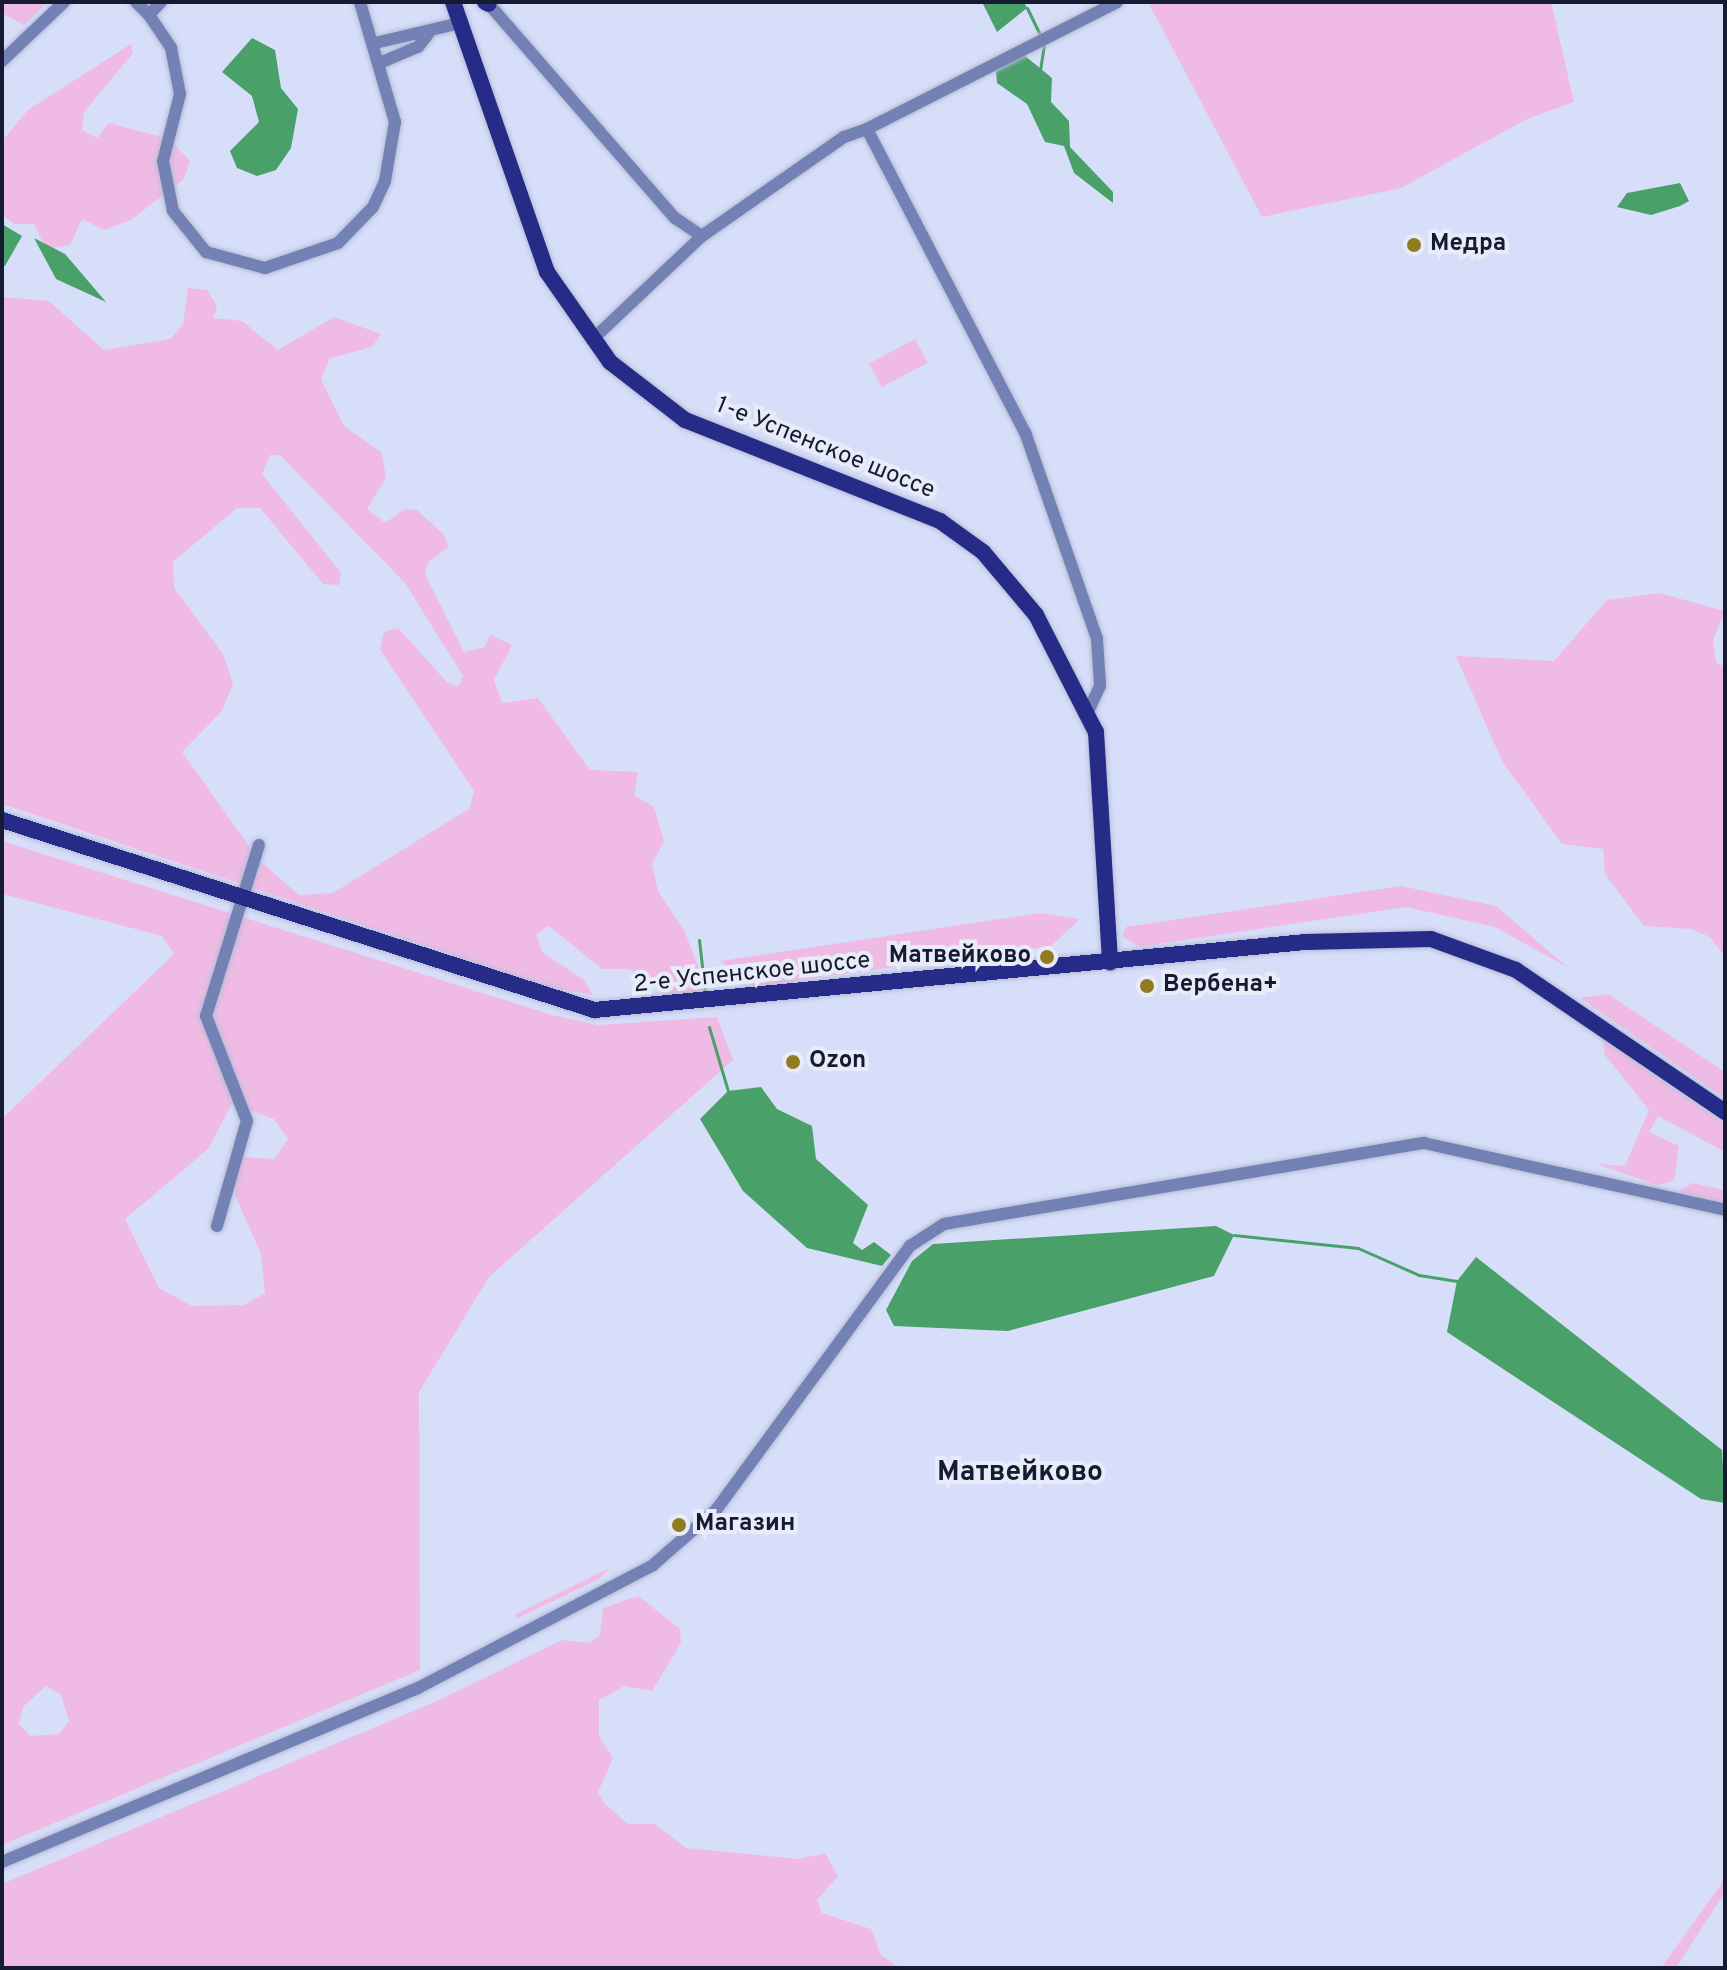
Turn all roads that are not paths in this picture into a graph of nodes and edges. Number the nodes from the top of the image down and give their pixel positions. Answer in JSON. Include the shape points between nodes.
{"nodes":[{"id":1,"x":64,"y":2,"type":"edge"},
{"id":2,"x":136,"y":2,"type":"edge"},
{"id":3,"x":161,"y":2,"type":"edge"},
{"id":4,"x":360,"y":2,"type":"edge"},
{"id":5,"x":1117,"y":2,"type":"edge"},
{"id":6,"x":487,"y":3,"type":"edge"},
{"id":7,"x":457,"y":10,"type":"edge"},
{"id":8,"x":149,"y":15,"type":"junction"},
{"id":9,"x":428,"y":34,"type":"junction"},
{"id":10,"x":375,"y":43,"type":"junction"},
{"id":11,"x":2,"y":61,"type":"edge"},
{"id":12,"x":382,"y":62,"type":"junction"},
{"id":13,"x":867,"y":129,"type":"junction"},
{"id":14,"x":702,"y":236,"type":"junction"},
{"id":15,"x":592,"y":340,"type":"junction"},
{"id":16,"x":1089,"y":710,"type":"junction"},
{"id":17,"x":2,"y":820,"type":"edge"},
{"id":18,"x":259,"y":845,"type":"dead end"},
{"id":19,"x":242,"y":898,"type":"junction"},
{"id":20,"x":1110,"y":963,"type":"junction"},
{"id":21,"x":1725,"y":1112,"type":"edge"},
{"id":22,"x":1725,"y":1210,"type":"edge"},
{"id":23,"x":217,"y":1226,"type":"dead end"},
{"id":24,"x":2,"y":1862,"type":"edge"}],
"edges":[{"from":1,"to":11,"type":"street"},
{"from":2,"to":8,"type":"street"},
{"from":3,"to":8,"type":"street"},
{"from":4,"to":10,"type":"street"},
{"from":5,"to":13,"type":"street"},
{"from":6,"to":14,"type":"street","via":[[675,218]]},
{"from":7,"to":9,"type":"street"},
{"from":7,"to":15,"type":"main road","name":"1-е Успенское шоссе","via":[[547,272]]},
{"from":8,"to":12,"type":"street","via":[[177,67],[180,94],[163,177],[173,211],[206,252],[244,266],[313,257],[373,207],[394,152]]},
{"from":9,"to":10,"type":"street","via":[[413,31]]},
{"from":9,"to":12,"type":"street","via":[[418,47]]},
{"from":10,"to":12,"type":"street"},
{"from":13,"to":14,"type":"street","via":[[844,137]]},
{"from":13,"to":16,"type":"street","via":[[1025,432],[1097,639],[1100,686]]},
{"from":14,"to":15,"type":"street"},
{"from":15,"to":16,"type":"main road","name":"1-е Успенское шоссе","via":[[631,381],[685,420],[868,488],[955,531],[1029,605]]},
{"from":16,"to":20,"type":"main road","name":"1-е Успенское шоссе","via":[[1100,759]]},
{"from":17,"to":19,"type":"main road","name":"2-е Успенское шоссе"},
{"from":18,"to":19,"type":"street"},
{"from":19,"to":20,"type":"main road","name":"2-е Успенское шоссе","via":[[607,1011]]},
{"from":19,"to":23,"type":"street","via":[[206,1016],[247,1121]]},
{"from":20,"to":21,"type":"main road","name":"2-е Успенское шоссе","via":[[1364,938],[1446,942],[1516,970]]},
{"from":22,"to":24,"type":"street","via":[[1463,1147],[1413,1144],[963,1219],[910,1246],[716,1510],[653,1565],[418,1688]]}]}
